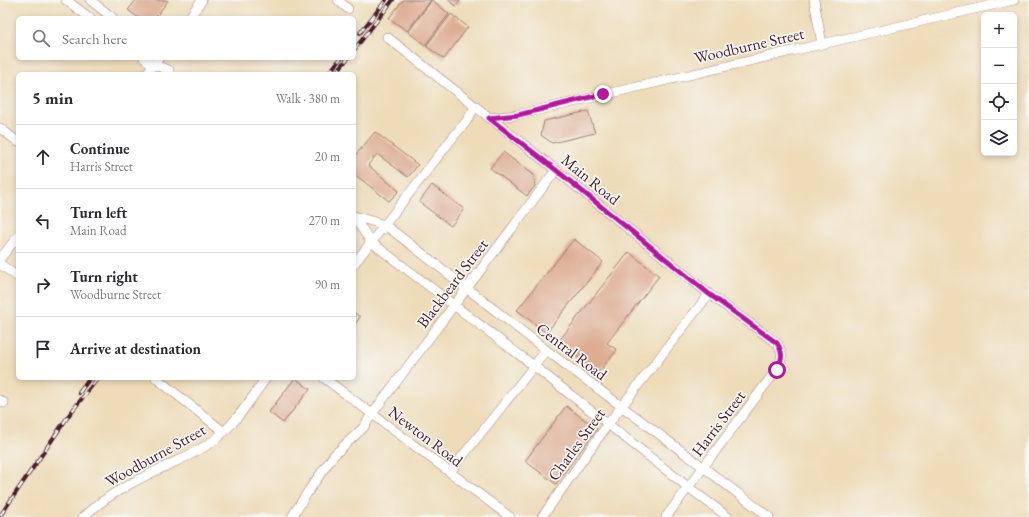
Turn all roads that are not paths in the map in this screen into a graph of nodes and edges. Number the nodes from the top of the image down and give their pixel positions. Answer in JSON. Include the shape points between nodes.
{"nodes":[{"id":1,"x":66,"y":0,"type":"edge"},
{"id":2,"x":90,"y":0,"type":"edge"},
{"id":3,"x":202,"y":0,"type":"edge"},
{"id":4,"x":338,"y":0,"type":"edge"},
{"id":5,"x":814,"y":0,"type":"edge"},
{"id":6,"x":1014,"y":0,"type":"edge"},
{"id":7,"x":348,"y":9,"type":"dead end"},
{"id":8,"x":87,"y":16,"type":"edge"},
{"id":9,"x":110,"y":16,"type":"edge"},
{"id":10,"x":190,"y":16,"type":"edge"},
{"id":11,"x":387,"y":37,"type":"dead end"},
{"id":12,"x":822,"y":44,"type":"junction"},
{"id":13,"x":158,"y":60,"type":"edge"},
{"id":14,"x":148,"y":72,"type":"edge"},
{"id":15,"x":172,"y":72,"type":"edge"},
{"id":16,"x":475,"y":107,"type":"junction"},
{"id":17,"x":489,"y":118,"type":"junction"},
{"id":18,"x":0,"y":128,"type":"edge"},
{"id":19,"x":16,"y":140,"type":"edge"},
{"id":20,"x":556,"y":170,"type":"junction"},
{"id":21,"x":356,"y":217,"type":"edge"},
{"id":22,"x":356,"y":219,"type":"edge"},
{"id":23,"x":384,"y":225,"type":"junction"},
{"id":24,"x":16,"y":239,"type":"edge"},
{"id":25,"x":371,"y":242,"type":"junction"},
{"id":26,"x":0,"y":259,"type":"edge"},
{"id":27,"x":356,"y":261,"type":"edge"},
{"id":28,"x":0,"y":264,"type":"edge"},
{"id":29,"x":16,"y":276,"type":"edge"},
{"id":30,"x":467,"y":288,"type":"junction"},
{"id":31,"x":709,"y":294,"type":"junction"},
{"id":32,"x":454,"y":306,"type":"junction"},
{"id":33,"x":777,"y":343,"type":"joint"},
{"id":34,"x":546,"y":350,"type":"junction"},
{"id":35,"x":534,"y":366,"type":"junction"},
{"id":36,"x":159,"y":380,"type":"edge"},
{"id":37,"x":265,"y":380,"type":"edge"},
{"id":38,"x":327,"y":380,"type":"edge"},
{"id":39,"x":622,"y":407,"type":"junction"},
{"id":40,"x":372,"y":414,"type":"junction"},
{"id":41,"x":608,"y":424,"type":"junction"},
{"id":42,"x":224,"y":432,"type":"junction"},
{"id":43,"x":703,"y":467,"type":"junction"},
{"id":44,"x":450,"y":472,"type":"junction"},
{"id":45,"x":688,"y":488,"type":"junction"},
{"id":46,"x":83,"y":517,"type":"edge"},
{"id":47,"x":292,"y":517,"type":"edge"},
{"id":48,"x":510,"y":517,"type":"edge"},
{"id":49,"x":542,"y":517,"type":"edge"},
{"id":50,"x":666,"y":517,"type":"edge"},
{"id":51,"x":728,"y":517,"type":"edge"},
{"id":52,"x":769,"y":517,"type":"edge"}],
"edges":[{"from":1,"to":8,"type":"street"},
{"from":2,"to":9,"type":"street"},
{"from":3,"to":10,"type":"street"},
{"from":4,"to":7,"type":"street"},
{"from":5,"to":12,"type":"street"},
{"from":6,"to":12,"type":"street","name":"Woodburne Street"},
{"from":11,"to":16,"type":"street","name":"Main Road"},
{"from":12,"to":17,"type":"street","name":"Woodburne Street","via":[[518,115]]},
{"from":13,"to":14,"type":"street"},
{"from":13,"to":15,"type":"street"},
{"from":16,"to":17,"type":"street","name":"Main Road"},
{"from":16,"to":23,"type":"street","via":[[466,122]]},
{"from":17,"to":20,"type":"street","name":"Main Road"},
{"from":18,"to":19,"type":"street"},
{"from":20,"to":30,"type":"street","name":"Blackbeard Street"},
{"from":20,"to":31,"type":"street","name":"Main Road"},
{"from":21,"to":23,"type":"street","name":"Central Road"},
{"from":22,"to":25,"type":"street","name":"Central Road"},
{"from":23,"to":25,"type":"street"},
{"from":23,"to":30,"type":"street","name":"Central Road"},
{"from":24,"to":26,"type":"street"},
{"from":25,"to":27,"type":"street"},
{"from":25,"to":32,"type":"street","name":"Central Road"},
{"from":28,"to":29,"type":"street"},
{"from":30,"to":32,"type":"street","name":"Blackbeard Street"},
{"from":30,"to":34,"type":"street","name":"Central Road"},
{"from":31,"to":33,"type":"street","name":"Main Road"},
{"from":31,"to":39,"type":"street","name":"Charles Street"},
{"from":32,"to":35,"type":"street","name":"Central Road"},
{"from":32,"to":40,"type":"street","name":"Blackbeard Street"},
{"from":33,"to":43,"type":"street","name":"Harris Street","via":[[782,354],[777,370]]},
{"from":34,"to":35,"type":"street"},
{"from":34,"to":39,"type":"street","name":"Central Road"},
{"from":35,"to":41,"type":"street","name":"Central Road"},
{"from":35,"to":44,"type":"street"},
{"from":36,"to":42,"type":"street"},
{"from":37,"to":42,"type":"street","name":"Woodburne Street"},
{"from":38,"to":40,"type":"street","name":"Newton Road"},
{"from":39,"to":41,"type":"street","name":"Charles Street"},
{"from":39,"to":43,"type":"street","name":"Central Road"},
{"from":40,"to":44,"type":"street","name":"Newton Road"},
{"from":40,"to":47,"type":"street","name":"Blackbeard Street","via":[[363,428],[334,455]]},
{"from":41,"to":45,"type":"street","name":"Central Road"},
{"from":41,"to":49,"type":"street","name":"Charles Street"},
{"from":42,"to":46,"type":"street","name":"Woodburne Street","via":[[195,453],[124,487]]},
{"from":43,"to":45,"type":"street","name":"Harris Street"},
{"from":43,"to":52,"type":"street","name":"Central Road"},
{"from":44,"to":48,"type":"street","name":"Newton Road"},
{"from":45,"to":50,"type":"street","name":"Harris Street"},
{"from":45,"to":51,"type":"street","name":"Central Road"}]}
